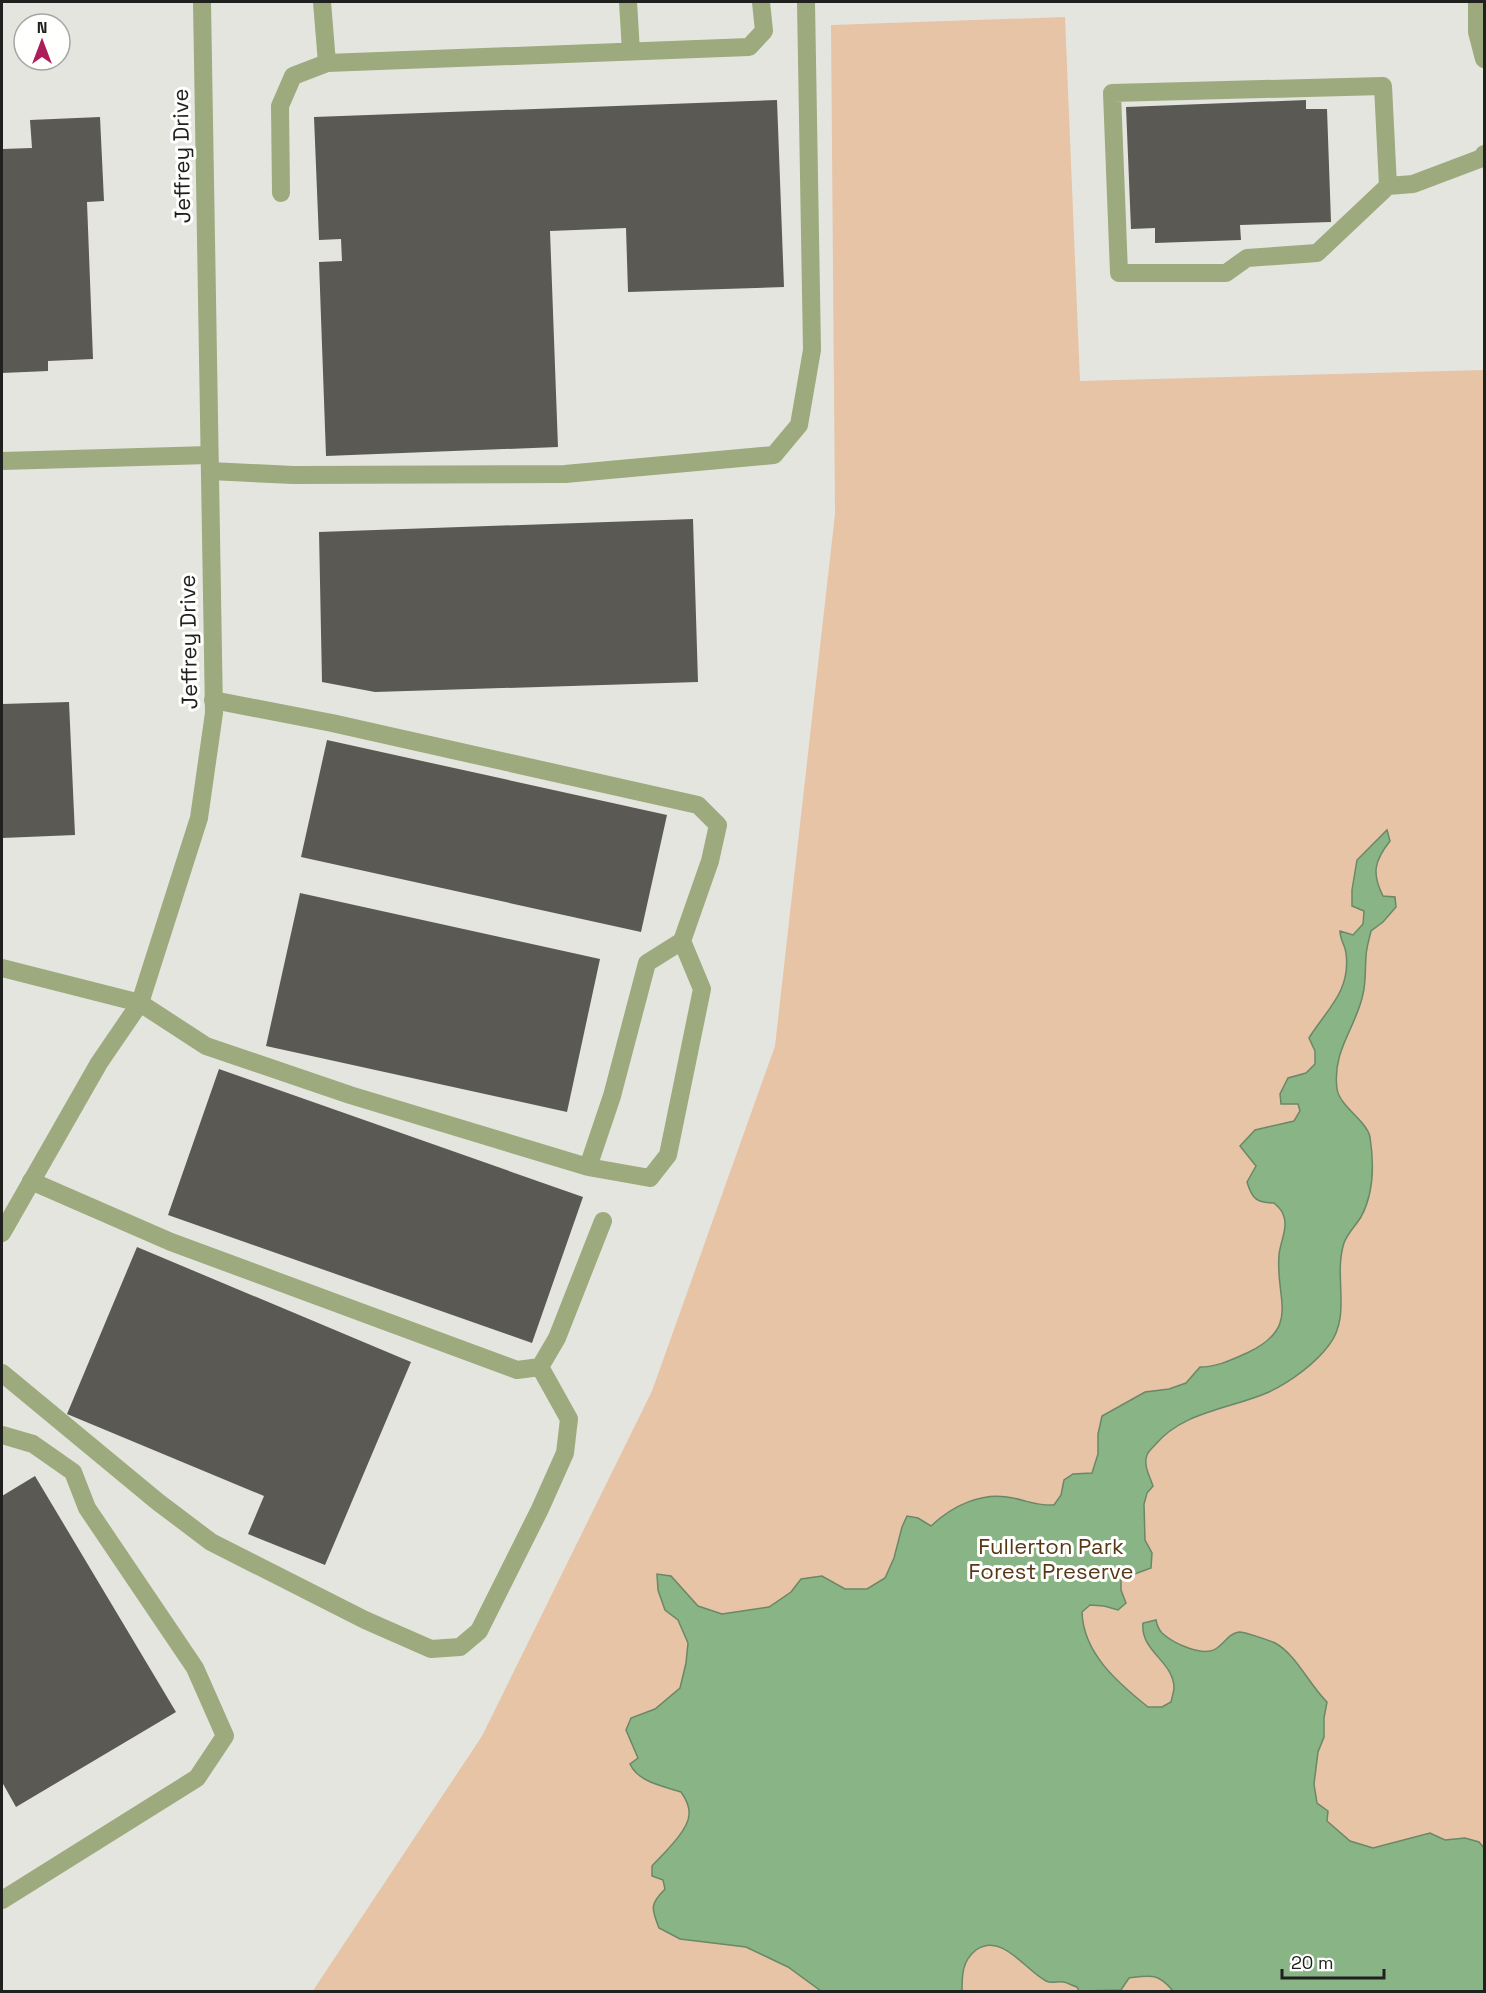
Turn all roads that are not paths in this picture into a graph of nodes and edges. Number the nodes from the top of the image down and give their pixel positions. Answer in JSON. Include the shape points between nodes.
{"nodes":[{"id":1,"x":202,"y":2,"type":"edge"},
{"id":2,"x":322,"y":2,"type":"edge"},
{"id":3,"x":628,"y":2,"type":"edge"},
{"id":4,"x":761,"y":2,"type":"edge"},
{"id":5,"x":806,"y":2,"type":"edge"},
{"id":6,"x":1476,"y":2,"type":"edge"},
{"id":7,"x":631,"y":51,"type":"junction"},
{"id":8,"x":1485,"y":59,"type":"edge"},
{"id":9,"x":327,"y":63,"type":"junction"},
{"id":10,"x":1485,"y":154,"type":"edge"},
{"id":11,"x":1388,"y":186,"type":"junction"},
{"id":12,"x":281,"y":193,"type":"dead end"},
{"id":13,"x":2,"y":461,"type":"edge"},
{"id":14,"x":209,"y":463,"type":"junction"},
{"id":15,"x":213,"y":700,"type":"junction"},
{"id":16,"x":682,"y":941,"type":"junction"},
{"id":17,"x":2,"y":968,"type":"edge"},
{"id":18,"x":140,"y":1003,"type":"junction"},
{"id":19,"x":588,"y":1167,"type":"junction"},
{"id":20,"x":31,"y":1181,"type":"junction"},
{"id":21,"x":603,"y":1221,"type":"dead end"},
{"id":22,"x":2,"y":1233,"type":"edge"},
{"id":23,"x":540,"y":1367,"type":"junction"},
{"id":24,"x":2,"y":1373,"type":"edge"},
{"id":25,"x":2,"y":1434,"type":"edge"},
{"id":26,"x":2,"y":1900,"type":"edge"}],
"edges":[{"from":1,"to":14,"type":"street","name":"Jeffrey Drive"},
{"from":2,"to":9,"type":"street"},
{"from":3,"to":7,"type":"street"},
{"from":4,"to":7,"type":"street","via":[[764,31],[749,47]]},
{"from":5,"to":14,"type":"street","via":[[812,350],[799,425],[774,454],[565,474],[293,475]]},
{"from":6,"to":8,"type":"street","via":[[1476,32]]},
{"from":7,"to":9,"type":"street"},
{"from":9,"to":12,"type":"street","via":[[293,76],[280,106]]},
{"from":10,"to":11,"type":"street","via":[[1413,184]]},
{"from":11,"to":11,"type":"street","via":[[1383,86],[1112,93],[1119,273],[1226,273],[1247,258],[1317,253]]},
{"from":13,"to":14,"type":"street"},
{"from":14,"to":15,"type":"street","name":"Jeffrey Drive"},
{"from":15,"to":16,"type":"street","via":[[698,805],[718,825],[710,861]]},
{"from":15,"to":18,"type":"street","name":"Jeffrey Drive","via":[[199,818]]},
{"from":16,"to":19,"type":"street","via":[[647,963],[612,1096]]},
{"from":16,"to":19,"type":"street","via":[[702,989],[668,1155],[650,1178]]},
{"from":17,"to":18,"type":"street"},
{"from":18,"to":19,"type":"street","via":[[206,1046],[350,1095]]},
{"from":18,"to":20,"type":"street","name":"Jeffrey Drive","via":[[99,1063]]},
{"from":20,"to":22,"type":"street","name":"Jeffrey Drive"},
{"from":20,"to":23,"type":"street","via":[[171,1242],[449,1347],[517,1370]]},
{"from":21,"to":23,"type":"street","via":[[557,1338]]},
{"from":23,"to":24,"type":"street","via":[[569,1419],[565,1452],[479,1631],[460,1647],[431,1649],[211,1542]]},
{"from":25,"to":26,"type":"street","via":[[33,1444],[73,1472],[87,1508],[195,1668],[225,1736],[197,1778]]}]}
